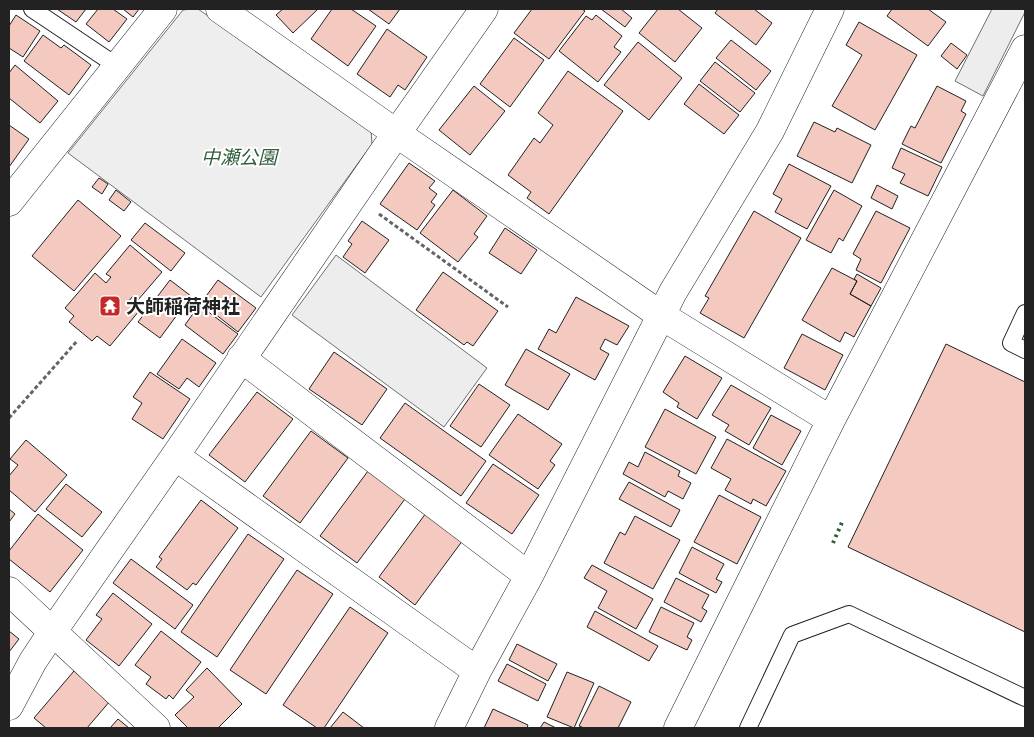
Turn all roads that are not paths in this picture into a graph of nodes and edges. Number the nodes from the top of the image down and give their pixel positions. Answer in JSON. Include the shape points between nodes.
{"nodes":[{"id":1,"x":32,"y":9,"type":"edge"},
{"id":2,"x":163,"y":9,"type":"edge"},
{"id":3,"x":220,"y":9,"type":"edge"},
{"id":4,"x":484,"y":9,"type":"edge"},
{"id":5,"x":830,"y":9,"type":"edge"},
{"id":6,"x":1025,"y":49,"type":"edge"},
{"id":7,"x":117,"y":66,"type":"junction"},
{"id":8,"x":396,"y":133,"type":"junction"},
{"id":9,"x":9,"y":202,"type":"edge"},
{"id":10,"x":1025,"y":313,"type":"edge"},
{"id":11,"x":662,"y":316,"type":"junction"},
{"id":12,"x":1025,"y":350,"type":"edge"},
{"id":13,"x":241,"y":358,"type":"junction"},
{"id":14,"x":831,"y":420,"type":"junction"},
{"id":15,"x":175,"y":456,"type":"junction"},
{"id":16,"x":529,"y":576,"type":"junction"},
{"id":17,"x":9,"y":591,"type":"edge"},
{"id":18,"x":53,"y":631,"type":"junction"},
{"id":19,"x":477,"y":671,"type":"junction"},
{"id":20,"x":1025,"y":698,"type":"edge"},
{"id":21,"x":9,"y":706,"type":"edge"},
{"id":22,"x":156,"y":728,"type":"edge"},
{"id":23,"x":449,"y":728,"type":"edge"},
{"id":24,"x":678,"y":728,"type":"edge"},
{"id":25,"x":748,"y":728,"type":"edge"}],
"edges":[{"from":1,"to":7,"type":"lane"},
{"from":2,"to":7,"type":"street"},
{"from":3,"to":8,"type":"street"},
{"from":4,"to":8,"type":"street"},
{"from":5,"to":11,"type":"street","via":[[770,131],[673,292]]},
{"from":6,"to":14,"type":"street"},
{"from":7,"to":9,"type":"street"},
{"from":8,"to":11,"type":"street"},
{"from":8,"to":13,"type":"street"},
{"from":10,"to":12,"type":"lane","via":[[1011,343]]},
{"from":11,"to":14,"type":"street"},
{"from":11,"to":16,"type":"street"},
{"from":13,"to":15,"type":"street"},
{"from":13,"to":16,"type":"street"},
{"from":14,"to":24,"type":"street"},
{"from":15,"to":18,"type":"street"},
{"from":15,"to":19,"type":"street"},
{"from":16,"to":19,"type":"street"},
{"from":17,"to":18,"type":"street"},
{"from":18,"to":21,"type":"street"},
{"from":18,"to":22,"type":"street"},
{"from":19,"to":23,"type":"street"},
{"from":20,"to":25,"type":"lane","via":[[849,614],[792,635]]}]}
